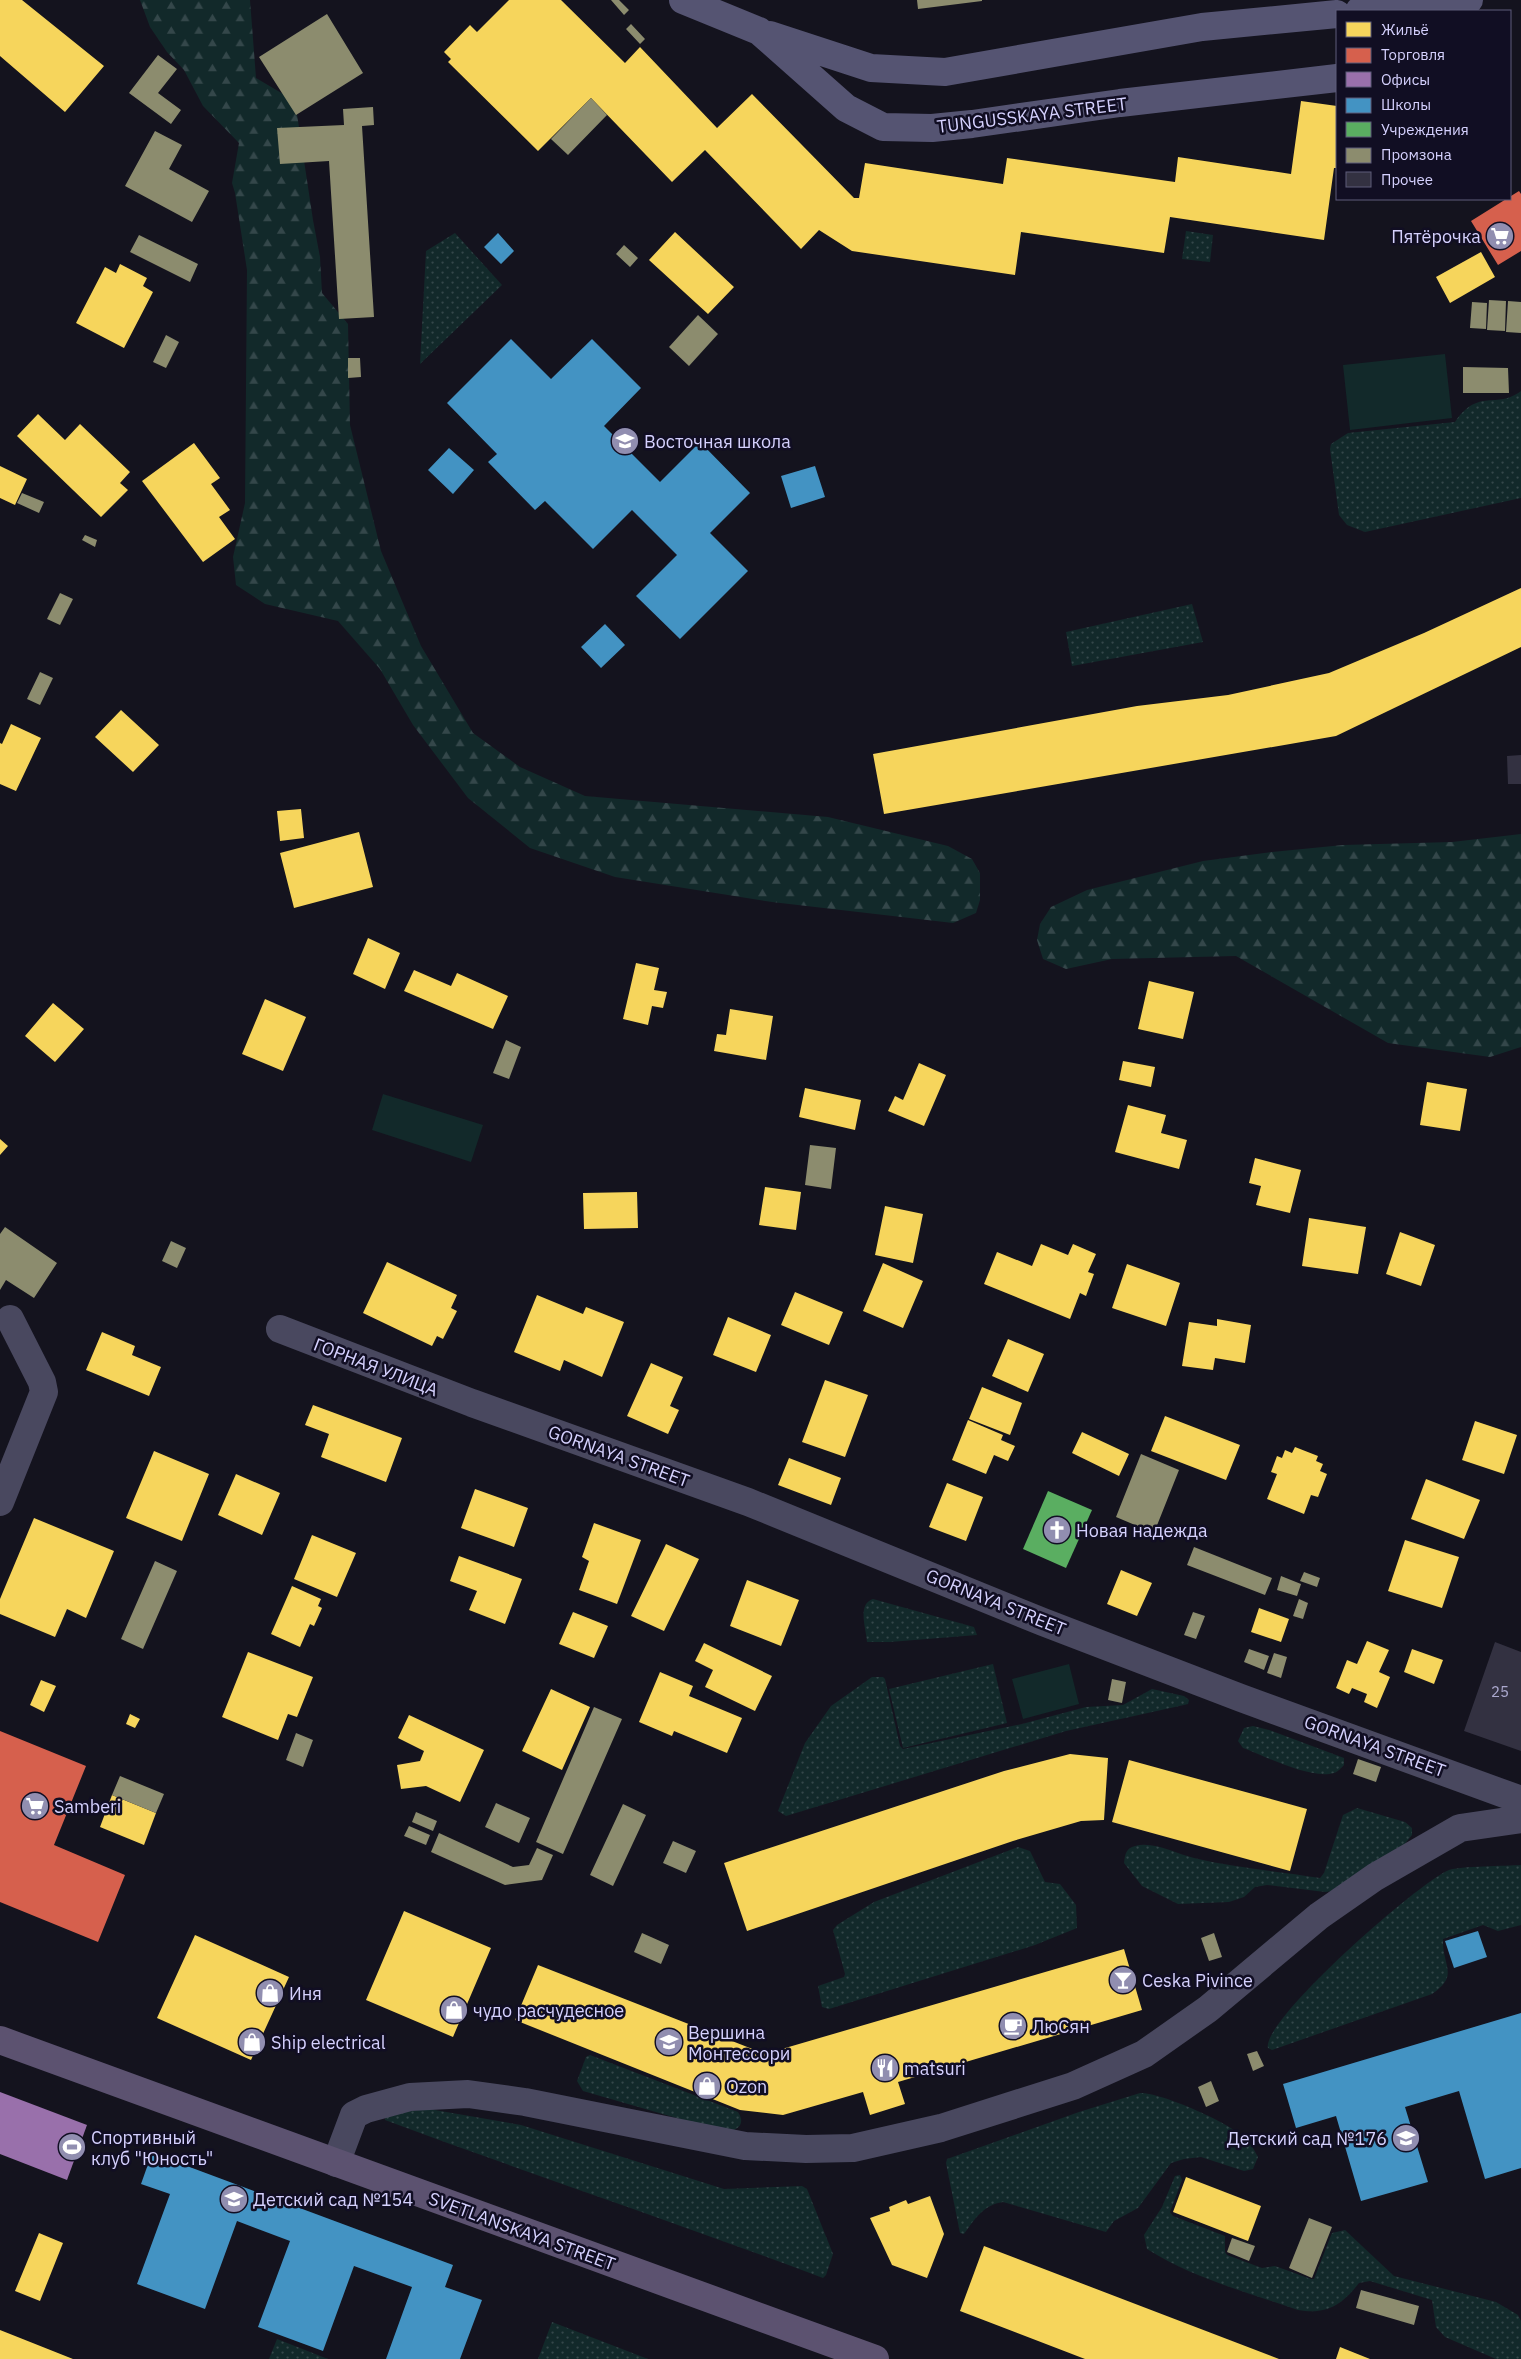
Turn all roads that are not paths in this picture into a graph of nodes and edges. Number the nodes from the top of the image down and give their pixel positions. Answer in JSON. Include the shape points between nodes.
{"nodes":[{"id":1,"x":684,"y":0,"type":"edge"},
{"id":2,"x":1469,"y":0,"type":"edge"},
{"id":3,"x":1369,"y":10,"type":"edge"},
{"id":4,"x":1336,"y":14,"type":"edge"},
{"id":5,"x":759,"y":31,"type":"junction"},
{"id":6,"x":1336,"y":78,"type":"edge"},
{"id":7,"x":10,"y":1319,"type":"dead end"},
{"id":8,"x":280,"y":1329,"type":"dead end"},
{"id":9,"x":0,"y":1502,"type":"edge"},
{"id":10,"x":1521,"y":1800,"type":"edge"},
{"id":11,"x":1521,"y":1819,"type":"edge"},
{"id":12,"x":0,"y":2040,"type":"edge"},
{"id":13,"x":336,"y":2163,"type":"junction"},
{"id":14,"x":875,"y":2359,"type":"edge"}],
"edges":[{"from":1,"to":5,"type":"main road"},
{"from":2,"to":3,"type":"main road"},
{"from":4,"to":5,"type":"main road","via":[[1202,27],[946,72],[871,68]]},
{"from":5,"to":6,"type":"main road","name":"TUNGUSSKAYA STREET","via":[[846,108],[883,127],[964,125]]},
{"from":7,"to":9,"type":"street","via":[[44,1392]]},
{"from":8,"to":10,"type":"street","name":"GORNAYA STREET","via":[[472,1404],[748,1502],[1043,1622]]},
{"from":11,"to":13,"type":"street","via":[[1460,1828],[1376,1877],[1319,1916],[1208,2009],[1144,2054],[1073,2086],[941,2128],[853,2148],[745,2146],[525,2102],[468,2094],[420,2097],[366,2109],[354,2115]]},
{"from":12,"to":13,"type":"main road","name":"SVETLANSKAYA STREET"},
{"from":13,"to":14,"type":"main road","name":"SVETLANSKAYA STREET"}]}
